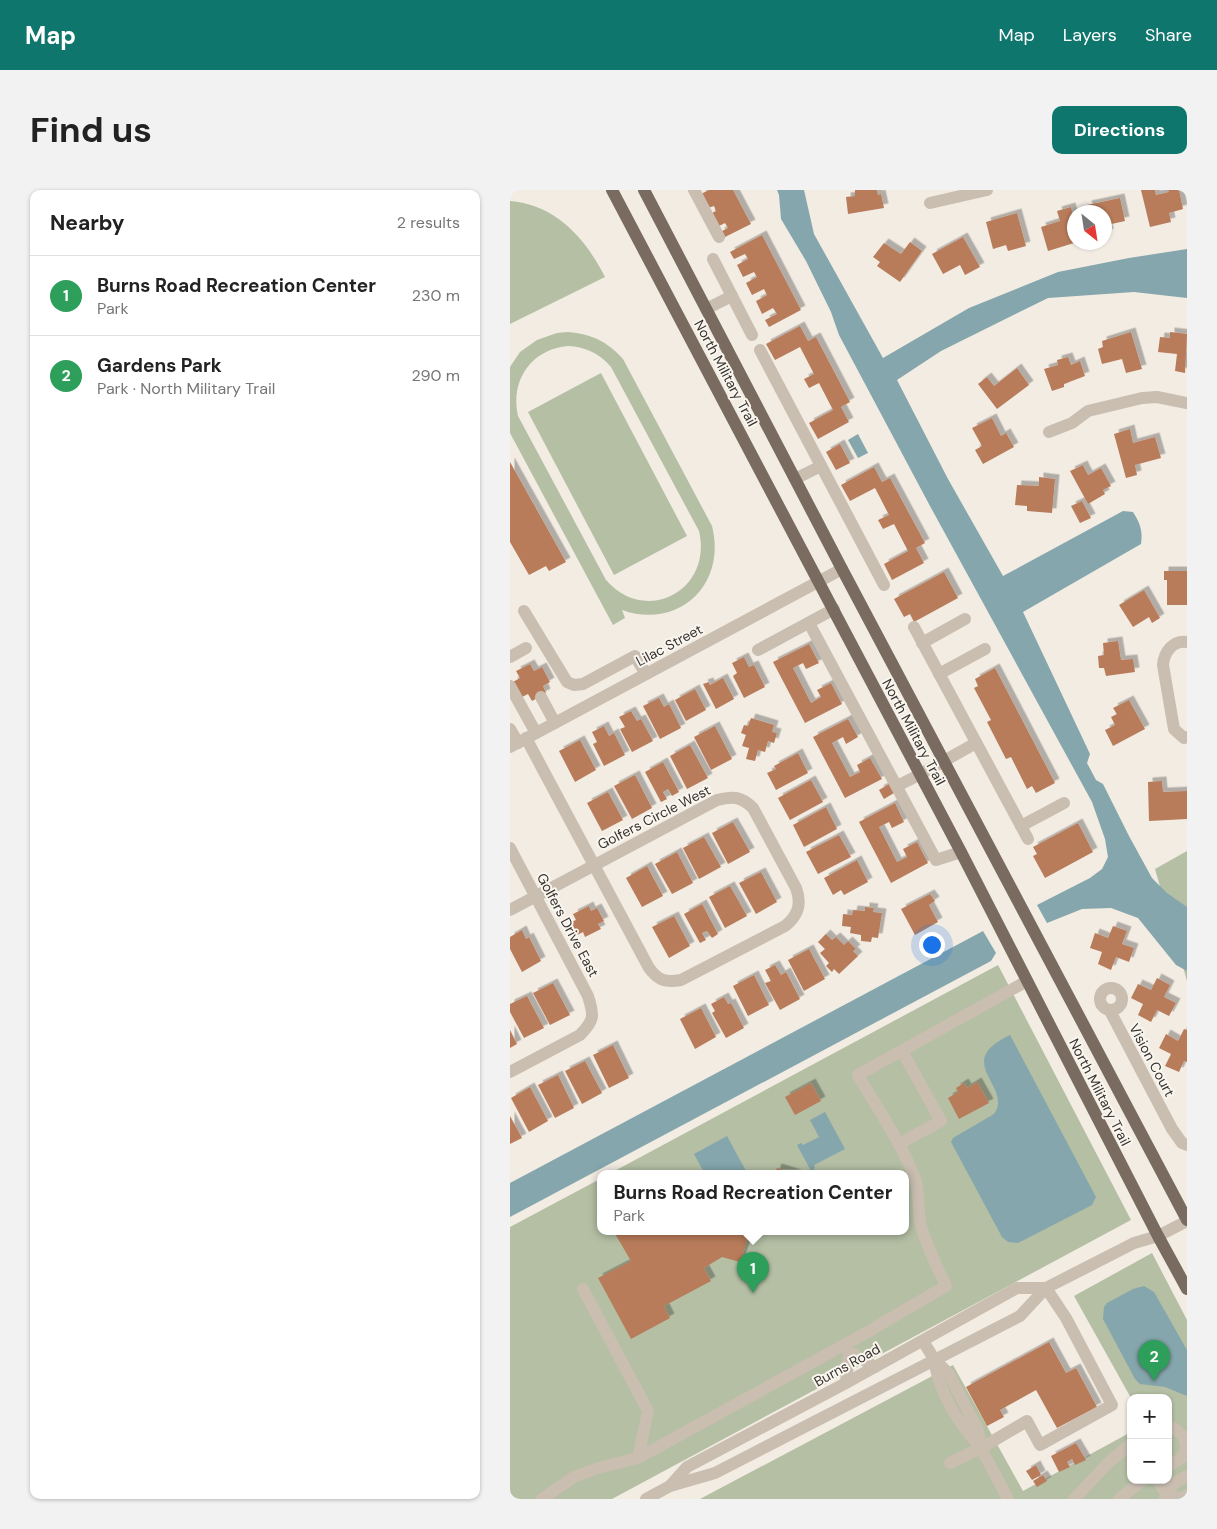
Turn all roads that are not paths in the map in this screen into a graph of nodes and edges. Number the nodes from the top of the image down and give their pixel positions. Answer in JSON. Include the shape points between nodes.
{"nodes":[{"id":1,"x":612,"y":190,"type":"edge"},
{"id":2,"x":645,"y":190,"type":"edge"},
{"id":3,"x":694,"y":190,"type":"edge"},
{"id":4,"x":987,"y":190,"type":"edge"},
{"id":5,"x":930,"y":203,"type":"dead end"},
{"id":6,"x":719,"y":237,"type":"dead end"},
{"id":7,"x":712,"y":259,"type":"dead end"},
{"id":8,"x":732,"y":296,"type":"junction"},
{"id":9,"x":706,"y":309,"type":"junction"},
{"id":10,"x":752,"y":335,"type":"dead end"},
{"id":11,"x":760,"y":350,"type":"dead end"},
{"id":12,"x":1187,"y":403,"type":"edge"},
{"id":13,"x":1050,"y":432,"type":"dead end"},
{"id":14,"x":821,"y":466,"type":"junction"},
{"id":15,"x":794,"y":479,"type":"junction"},
{"id":16,"x":842,"y":569,"type":"junction"},
{"id":17,"x":819,"y":582,"type":"junction"},
{"id":18,"x":884,"y":585,"type":"dead end"},
{"id":19,"x":834,"y":610,"type":"junction"},
{"id":20,"x":524,"y":611,"type":"dead end"},
{"id":21,"x":965,"y":619,"type":"dead end"},
{"id":22,"x":809,"y":622,"type":"junction"},
{"id":23,"x":914,"y":627,"type":"dead end"},
{"id":24,"x":1187,"y":642,"type":"edge"},
{"id":25,"x":922,"y":643,"type":"junction"},
{"id":26,"x":526,"y":648,"type":"dead end"},
{"id":27,"x":985,"y":649,"type":"dead end"},
{"id":28,"x":758,"y":650,"type":"dead end"},
{"id":29,"x":510,"y":657,"type":"edge"},
{"id":30,"x":646,"y":674,"type":"junction"},
{"id":31,"x":939,"y":674,"type":"junction"},
{"id":32,"x":510,"y":686,"type":"edge"},
{"id":33,"x":541,"y":697,"type":"dead end"},
{"id":34,"x":555,"y":723,"type":"junction"},
{"id":35,"x":510,"y":729,"type":"edge"},
{"id":36,"x":1187,"y":737,"type":"edge"},
{"id":37,"x":522,"y":740,"type":"edge"},
{"id":38,"x":976,"y":743,"type":"junction"},
{"id":39,"x":943,"y":761,"type":"junction"},
{"id":40,"x":919,"y":775,"type":"junction"},
{"id":41,"x":897,"y":786,"type":"junction"},
{"id":42,"x":1064,"y":803,"type":"dead end"},
{"id":43,"x":1021,"y":826,"type":"junction"},
{"id":44,"x":1028,"y":839,"type":"dead end"},
{"id":45,"x":510,"y":848,"type":"edge"},
{"id":46,"x":961,"y":852,"type":"junction"},
{"id":47,"x":594,"y":865,"type":"junction"},
{"id":48,"x":535,"y":896,"type":"junction"},
{"id":49,"x":510,"y":910,"type":"edge"},
{"id":50,"x":1026,"y":981,"type":"junction"},
{"id":51,"x":1110,"y":1011,"type":"dead end"},
{"id":52,"x":902,"y":1051,"type":"junction"},
{"id":53,"x":510,"y":1072,"type":"edge"},
{"id":54,"x":898,"y":1144,"type":"junction"},
{"id":55,"x":1187,"y":1145,"type":"edge"},
{"id":56,"x":1187,"y":1221,"type":"edge"},
{"id":57,"x":1158,"y":1236,"type":"junction"},
{"id":58,"x":1046,"y":1288,"type":"junction"},
{"id":59,"x":582,"y":1289,"type":"dead end"},
{"id":60,"x":1187,"y":1290,"type":"edge"},
{"id":61,"x":923,"y":1341,"type":"junction"},
{"id":62,"x":847,"y":1347,"type":"junction"},
{"id":63,"x":934,"y":1359,"type":"junction"},
{"id":64,"x":875,"y":1367,"type":"junction"},
{"id":65,"x":846,"y":1383,"type":"junction"},
{"id":66,"x":1172,"y":1427,"type":"edge"},
{"id":67,"x":1127,"y":1447,"type":"edge"},
{"id":68,"x":982,"y":1448,"type":"junction"},
{"id":69,"x":638,"y":1458,"type":"junction"},
{"id":70,"x":950,"y":1463,"type":"dead end"},
{"id":71,"x":1172,"y":1464,"type":"edge"},
{"id":72,"x":1187,"y":1476,"type":"edge"},
{"id":73,"x":1138,"y":1484,"type":"edge"},
{"id":74,"x":1160,"y":1484,"type":"edge"},
{"id":75,"x":670,"y":1486,"type":"junction"},
{"id":76,"x":1187,"y":1495,"type":"edge"},
{"id":77,"x":1167,"y":1498,"type":"edge"},
{"id":78,"x":542,"y":1499,"type":"edge"},
{"id":79,"x":646,"y":1499,"type":"edge"},
{"id":80,"x":1008,"y":1499,"type":"edge"},
{"id":81,"x":1074,"y":1499,"type":"edge"},
{"id":82,"x":1119,"y":1499,"type":"edge"}],
"edges":[{"from":1,"to":17,"type":"main road","name":"North Military Trail"},
{"from":2,"to":9,"type":"main road","name":"North Military Trail"},
{"from":3,"to":6,"type":"street"},
{"from":4,"to":5,"type":"street"},
{"from":7,"to":8,"type":"street"},
{"from":8,"to":9,"type":"street"},
{"from":8,"to":10,"type":"street"},
{"from":9,"to":15,"type":"main road","name":"North Military Trail"},
{"from":11,"to":14,"type":"street"},
{"from":12,"to":13,"type":"street","via":[[1158,397],[1142,398],[1088,411],[1072,423]]},
{"from":14,"to":15,"type":"street"},
{"from":14,"to":18,"type":"street"},
{"from":15,"to":16,"type":"main road","name":"North Military Trail"},
{"from":16,"to":17,"type":"street","name":"Lilac Street"},
{"from":16,"to":39,"type":"main road","name":"North Military Trail"},
{"from":17,"to":19,"type":"main road","name":"North Military Trail"},
{"from":17,"to":30,"type":"street","name":"Lilac Street"},
{"from":19,"to":22,"type":"street"},
{"from":19,"to":40,"type":"main road","name":"North Military Trail"},
{"from":20,"to":30,"type":"street","via":[[567,682],[582,684],[635,656]]},
{"from":21,"to":25,"type":"street"},
{"from":22,"to":28,"type":"street"},
{"from":22,"to":41,"type":"street"},
{"from":23,"to":25,"type":"street"},
{"from":24,"to":36,"type":"street","via":[[1170,647],[1164,655],[1163,665],[1174,729]]},
{"from":25,"to":31,"type":"street"},
{"from":26,"to":29,"type":"street"},
{"from":27,"to":31,"type":"street"},
{"from":30,"to":34,"type":"street","name":"Lilac Street"},
{"from":31,"to":38,"type":"street"},
{"from":32,"to":37,"type":"street"},
{"from":33,"to":34,"type":"street"},
{"from":34,"to":37,"type":"street","name":"Lilac Street"},
{"from":35,"to":37,"type":"street"},
{"from":37,"to":47,"type":"street"},
{"from":38,"to":39,"type":"street"},
{"from":38,"to":43,"type":"street"},
{"from":39,"to":40,"type":"street"},
{"from":39,"to":56,"type":"main road","name":"North Military Trail"},
{"from":40,"to":41,"type":"street"},
{"from":40,"to":46,"type":"main road","name":"North Military Trail"},
{"from":41,"to":46,"type":"street","via":[[936,860]]},
{"from":42,"to":43,"type":"street"},
{"from":43,"to":44,"type":"street"},
{"from":45,"to":48,"type":"street","name":"Golfers Drive East"},
{"from":46,"to":50,"type":"main road","name":"North Military Trail"},
{"from":47,"to":47,"type":"street","name":"Golfers Circle West","via":[[649,968],[662,981],[681,980],[785,926],[797,914],[799,905],[796,888],[752,808],[739,798],[730,796]]},
{"from":47,"to":48,"type":"street","name":"Golfers Circle West"},
{"from":48,"to":49,"type":"street","name":"Golfers Circle West"},
{"from":48,"to":53,"type":"street","name":"Golfers Drive East","via":[[588,996],[593,1018],[580,1035]]},
{"from":50,"to":52,"type":"street"},
{"from":50,"to":57,"type":"main road","name":"North Military Trail"},
{"from":51,"to":55,"type":"street","name":"Vision Court","via":[[1172,1129]]},
{"from":52,"to":54,"type":"street","via":[[941,1121]]},
{"from":52,"to":54,"type":"street","via":[[858,1075]]},
{"from":54,"to":62,"type":"street","via":[[915,1178],[920,1222],[946,1286]]},
{"from":56,"to":57,"type":"street","name":"Burns Road"},
{"from":57,"to":58,"type":"street","name":"Burns Road","via":[[1134,1242]]},
{"from":57,"to":60,"type":"main road","name":"North Military Trail"},
{"from":58,"to":61,"type":"street","name":"Burns Road","via":[[1017,1288]]},
{"from":58,"to":63,"type":"street","name":"Burns Road","via":[[1020,1316]]},
{"from":58,"to":68,"type":"street","via":[[1066,1318],[1112,1406],[1040,1445],[1027,1421]]},
{"from":59,"to":69,"type":"street","via":[[648,1411]]},
{"from":61,"to":63,"type":"street"},
{"from":61,"to":64,"type":"street","name":"Burns Road"},
{"from":62,"to":64,"type":"street"},
{"from":62,"to":65,"type":"street"},
{"from":62,"to":69,"type":"street"},
{"from":63,"to":68,"type":"street","via":[[952,1408],[965,1431]]},
{"from":63,"to":75,"type":"street","name":"Burns Road","via":[[715,1474]]},
{"from":64,"to":65,"type":"street","name":"Burns Road"},
{"from":65,"to":75,"type":"street","name":"Burns Road","via":[[687,1467]]},
{"from":66,"to":71,"type":"street","via":[[1182,1435],[1186,1445],[1182,1458]]},
{"from":67,"to":81,"type":"street"},
{"from":68,"to":70,"type":"street"},
{"from":68,"to":80,"type":"street"},
{"from":69,"to":78,"type":"street","via":[[574,1477]]},
{"from":72,"to":77,"type":"street","via":[[1174,1484]]},
{"from":73,"to":82,"type":"street"},
{"from":74,"to":77,"type":"street"},
{"from":75,"to":79,"type":"street","name":"Burns Road"},
{"from":76,"to":77,"type":"street"}]}
